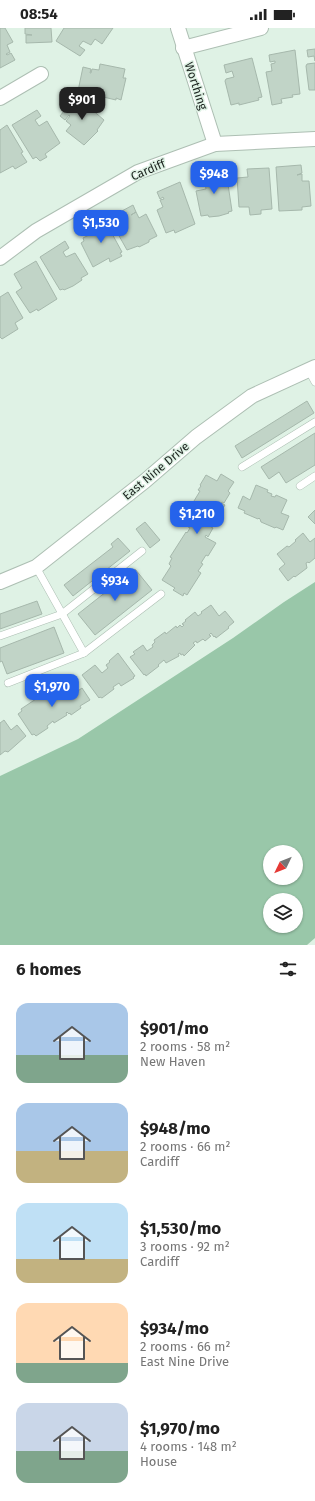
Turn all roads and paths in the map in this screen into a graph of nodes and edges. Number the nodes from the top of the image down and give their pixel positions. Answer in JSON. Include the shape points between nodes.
{"nodes":[{"id":1,"x":178,"y":28,"type":"edge"},
{"id":2,"x":260,"y":28,"type":"edge"},
{"id":3,"x":183,"y":48,"type":"junction"},
{"id":4,"x":41,"y":74,"type":"dead end"},
{"id":5,"x":0,"y":98,"type":"edge"},
{"id":6,"x":315,"y":139,"type":"edge"},
{"id":7,"x":215,"y":144,"type":"junction"},
{"id":8,"x":0,"y":258,"type":"edge"},
{"id":9,"x":313,"y":373,"type":"edge"},
{"id":10,"x":315,"y":422,"type":"edge"},
{"id":11,"x":242,"y":467,"type":"dead end"},
{"id":12,"x":315,"y":476,"type":"edge"},
{"id":13,"x":300,"y":486,"type":"dead end"},
{"id":14,"x":142,"y":551,"type":"dead end"},
{"id":15,"x":36,"y":567,"type":"junction"},
{"id":16,"x":0,"y":582,"type":"edge"},
{"id":17,"x":161,"y":594,"type":"dead end"},
{"id":18,"x":62,"y":614,"type":"junction"},
{"id":19,"x":0,"y":636,"type":"edge"},
{"id":20,"x":84,"y":652,"type":"junction"},
{"id":21,"x":8,"y":683,"type":"dead end"}],
"edges":[{"from":1,"to":3,"type":"street","name":"Worthing"},
{"from":2,"to":3,"type":"street"},
{"from":3,"to":7,"type":"street","name":"Worthing"},
{"from":4,"to":5,"type":"street"},
{"from":6,"to":7,"type":"street","name":"Cardiff"},
{"from":7,"to":8,"type":"street","name":"Cardiff","via":[[138,172],[36,231]]},
{"from":9,"to":15,"type":"street","name":"East Nine Drive","via":[[252,396],[196,437],[139,486]]},
{"from":10,"to":11,"type":"lane"},
{"from":12,"to":13,"type":"lane"},
{"from":14,"to":18,"type":"lane"},
{"from":15,"to":16,"type":"street","name":"East Nine Drive"},
{"from":15,"to":18,"type":"lane"},
{"from":17,"to":20,"type":"lane"},
{"from":18,"to":19,"type":"lane"},
{"from":18,"to":20,"type":"lane"},
{"from":20,"to":21,"type":"lane"}]}
